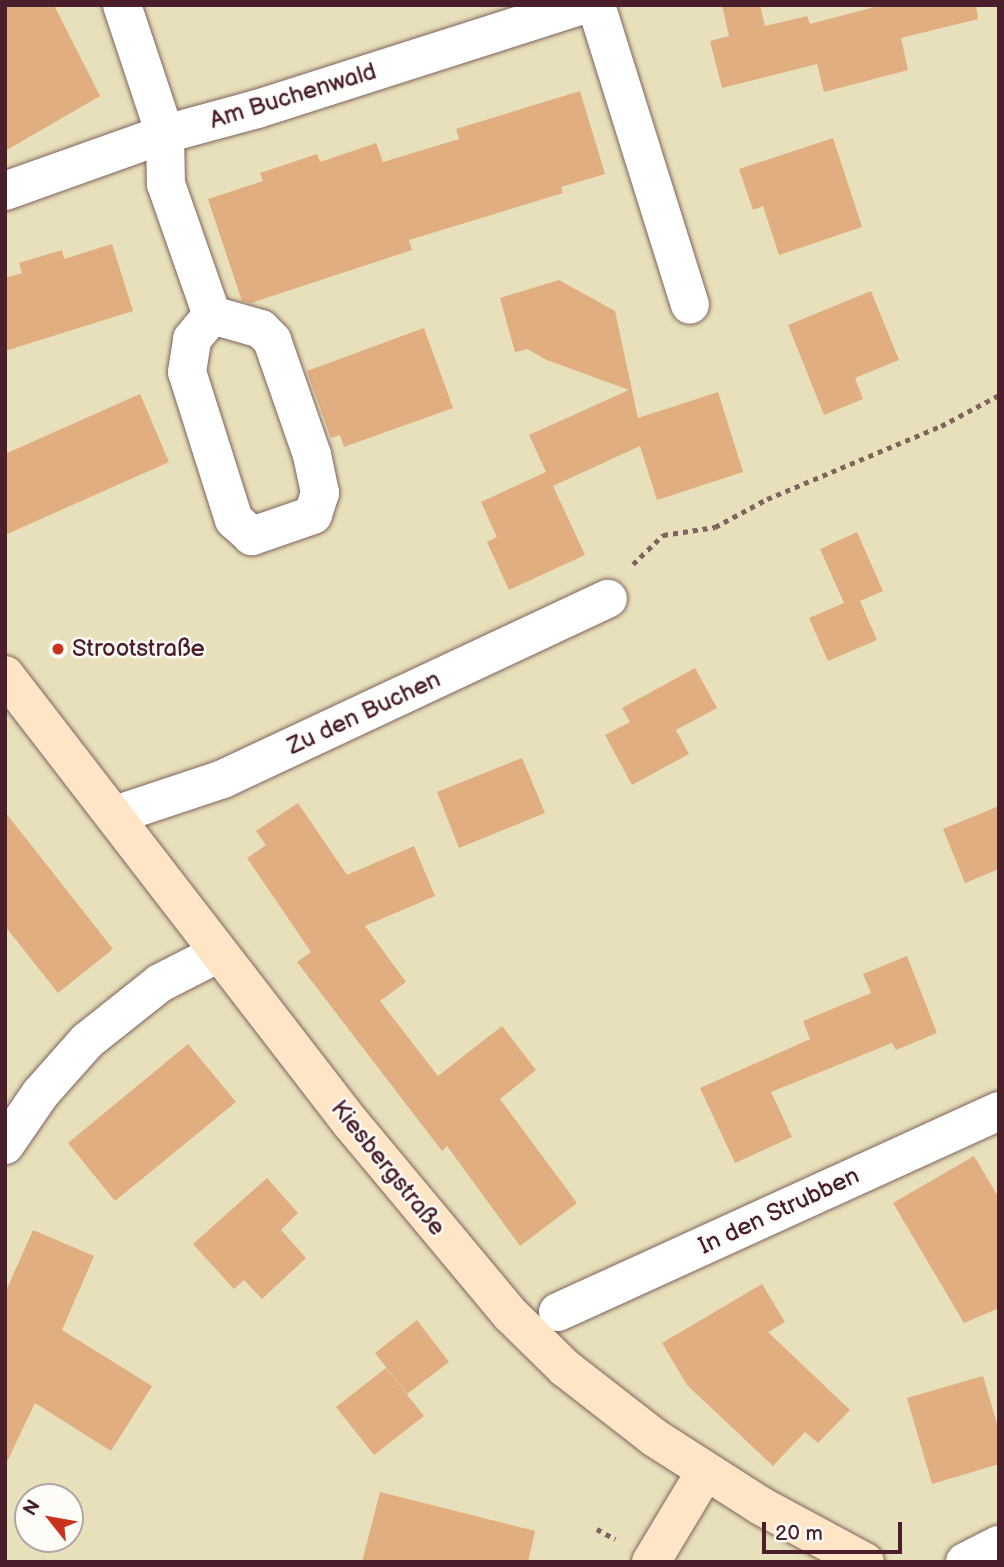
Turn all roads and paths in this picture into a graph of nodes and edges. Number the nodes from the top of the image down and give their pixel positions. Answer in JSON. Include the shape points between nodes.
{"nodes":[{"id":1,"x":122,"y":5,"type":"edge"},
{"id":2,"x":583,"y":5,"type":"edge"},
{"id":3,"x":596,"y":5,"type":"edge"},
{"id":4,"x":165,"y":134,"type":"junction"},
{"id":5,"x":5,"y":191,"type":"edge"},
{"id":6,"x":690,"y":305,"type":"dead end"},
{"id":7,"x":212,"y":314,"type":"junction"},
{"id":8,"x":999,"y":396,"type":"edge"},
{"id":9,"x":608,"y":599,"type":"joint"},
{"id":10,"x":5,"y":675,"type":"edge"},
{"id":11,"x":115,"y":815,"type":"junction"},
{"id":12,"x":219,"y":953,"type":"junction"},
{"id":13,"x":999,"y":1111,"type":"edge"},
{"id":14,"x":5,"y":1145,"type":"edge"},
{"id":15,"x":558,"y":1312,"type":"dead end"},
{"id":16,"x":705,"y":1472,"type":"junction"},
{"id":17,"x":999,"y":1545,"type":"edge"},
{"id":18,"x":651,"y":1562,"type":"edge"},
{"id":19,"x":865,"y":1562,"type":"edge"},
{"id":20,"x":965,"y":1562,"type":"edge"}],
"edges":[{"from":1,"to":4,"type":"street"},
{"from":2,"to":4,"type":"street","name":"Am Buchenwald","via":[[271,105]]},
{"from":3,"to":6,"type":"street"},
{"from":4,"to":5,"type":"street","name":"Am Buchenwald"},
{"from":4,"to":7,"type":"street","via":[[166,184]]},
{"from":7,"to":7,"type":"street","via":[[261,328],[272,340],[312,455],[320,493],[313,515],[252,536],[234,520],[187,372],[192,339]]},
{"from":8,"to":9,"type":"path","via":[[941,426],[767,499],[715,527],[663,536],[639,555]]},
{"from":9,"to":11,"type":"street","name":"Zu den Buchen","via":[[223,779]]},
{"from":10,"to":11,"type":"street","name":"Kiesbergstraße"},
{"from":11,"to":12,"type":"street","name":"Kiesbergstraße"},
{"from":12,"to":14,"type":"street","via":[[160,983],[87,1041],[40,1094]]},
{"from":12,"to":16,"type":"street","name":"Kiesbergstraße","via":[[350,1122],[511,1315],[565,1368]]},
{"from":13,"to":15,"type":"street","name":"In den Strubben"},
{"from":16,"to":18,"type":"street"},
{"from":16,"to":19,"type":"street","name":"Kiesbergstraße"},
{"from":17,"to":20,"type":"street"}]}
